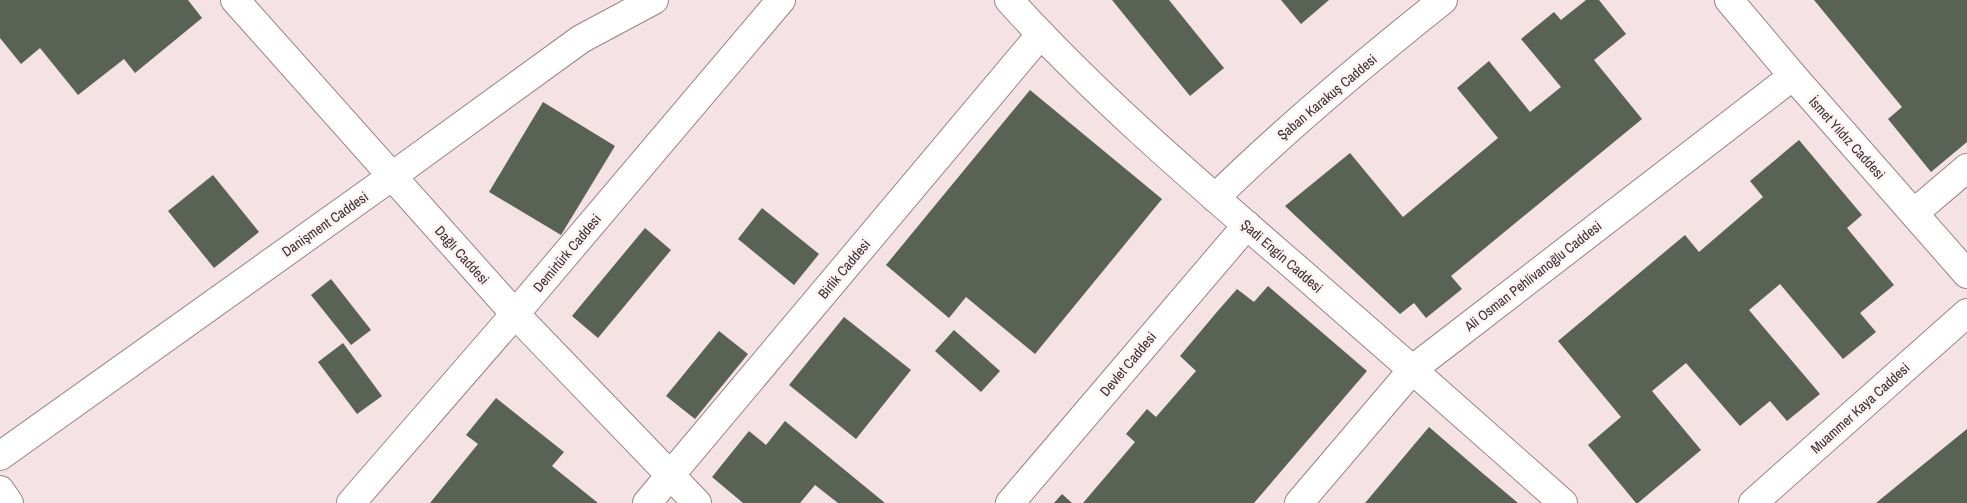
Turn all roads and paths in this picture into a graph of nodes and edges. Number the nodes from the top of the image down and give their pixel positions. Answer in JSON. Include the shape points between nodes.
{"nodes":[{"id":1,"x":654,"y":0,"type":"edge"},
{"id":2,"x":781,"y":0,"type":"edge"},
{"id":3,"x":1443,"y":0,"type":"edge"},
{"id":4,"x":1729,"y":0,"type":"edge"},
{"id":5,"x":248,"y":4,"type":"edge"},
{"id":6,"x":1019,"y":4,"type":"edge"},
{"id":7,"x":1041,"y":34,"type":"junction"},
{"id":8,"x":1793,"y":76,"type":"junction"},
{"id":9,"x":1967,"y":168,"type":"edge"},
{"id":10,"x":392,"y":177,"type":"junction"},
{"id":11,"x":1215,"y":198,"type":"junction"},
{"id":12,"x":1914,"y":213,"type":"junction"},
{"id":13,"x":1247,"y":225,"type":"junction"},
{"id":14,"x":1967,"y":274,"type":"edge"},
{"id":15,"x":1967,"y":313,"type":"edge"},
{"id":16,"x":515,"y":314,"type":"junction"},
{"id":17,"x":1412,"y":369,"type":"junction"},
{"id":18,"x":0,"y":456,"type":"edge"},
{"id":19,"x":670,"y":475,"type":"junction"},
{"id":20,"x":0,"y":490,"type":"edge"},
{"id":21,"x":9,"y":503,"type":"edge"},
{"id":22,"x":352,"y":503,"type":"edge"},
{"id":23,"x":647,"y":503,"type":"edge"},
{"id":24,"x":697,"y":503,"type":"edge"},
{"id":25,"x":1010,"y":503,"type":"edge"},
{"id":26,"x":1300,"y":503,"type":"edge"},
{"id":27,"x":1563,"y":503,"type":"edge"},
{"id":28,"x":1753,"y":503,"type":"edge"}],
"edges":[{"from":1,"to":10,"type":"street","name":"Danişment Caddesi","via":[[581,39]]},
{"from":2,"to":16,"type":"street","name":"Demirtürk Caddesi"},
{"from":3,"to":11,"type":"street","name":"Şaban Karakuş Caddesi","via":[[1314,106]]},
{"from":4,"to":8,"type":"street","name":"İsmet Yıldız Caddesi"},
{"from":5,"to":10,"type":"street","name":"Dağlı Caddesi"},
{"from":6,"to":7,"type":"street","name":"Şadi Engin Caddesi"},
{"from":7,"to":11,"type":"street","name":"Şadi Engin Caddesi","via":[[1101,94]]},
{"from":7,"to":19,"type":"street","name":"Birlik Caddesi"},
{"from":8,"to":12,"type":"street","name":"İsmet Yıldız Caddesi"},
{"from":8,"to":17,"type":"street","name":"Ali Osman Pehlivanoğlu Caddesi"},
{"from":9,"to":12,"type":"street"},
{"from":10,"to":16,"type":"street","name":"Dağlı Caddesi"},
{"from":10,"to":18,"type":"street","name":"Danişment Caddesi"},
{"from":11,"to":13,"type":"street","name":"Şadi Engin Caddesi"},
{"from":12,"to":14,"type":"street","name":"İsmet Yıldız Caddesi"},
{"from":13,"to":17,"type":"street","name":"Şadi Engin Caddesi"},
{"from":13,"to":25,"type":"street","name":"Devlet Caddesi"},
{"from":15,"to":28,"type":"street","name":"Muammer Kaya Caddesi"},
{"from":16,"to":19,"type":"street","name":"Dağlı Caddesi"},
{"from":16,"to":22,"type":"street","name":"Demirtürk Caddesi"},
{"from":17,"to":26,"type":"street","name":"Ali Osman Pehlivanoğlu Caddesi"},
{"from":17,"to":27,"type":"street","name":"Şadi Engin Caddesi"},
{"from":19,"to":23,"type":"street","name":"Birlik Caddesi"},
{"from":19,"to":24,"type":"street","name":"Dağlı Caddesi"},
{"from":20,"to":21,"type":"street"}]}
